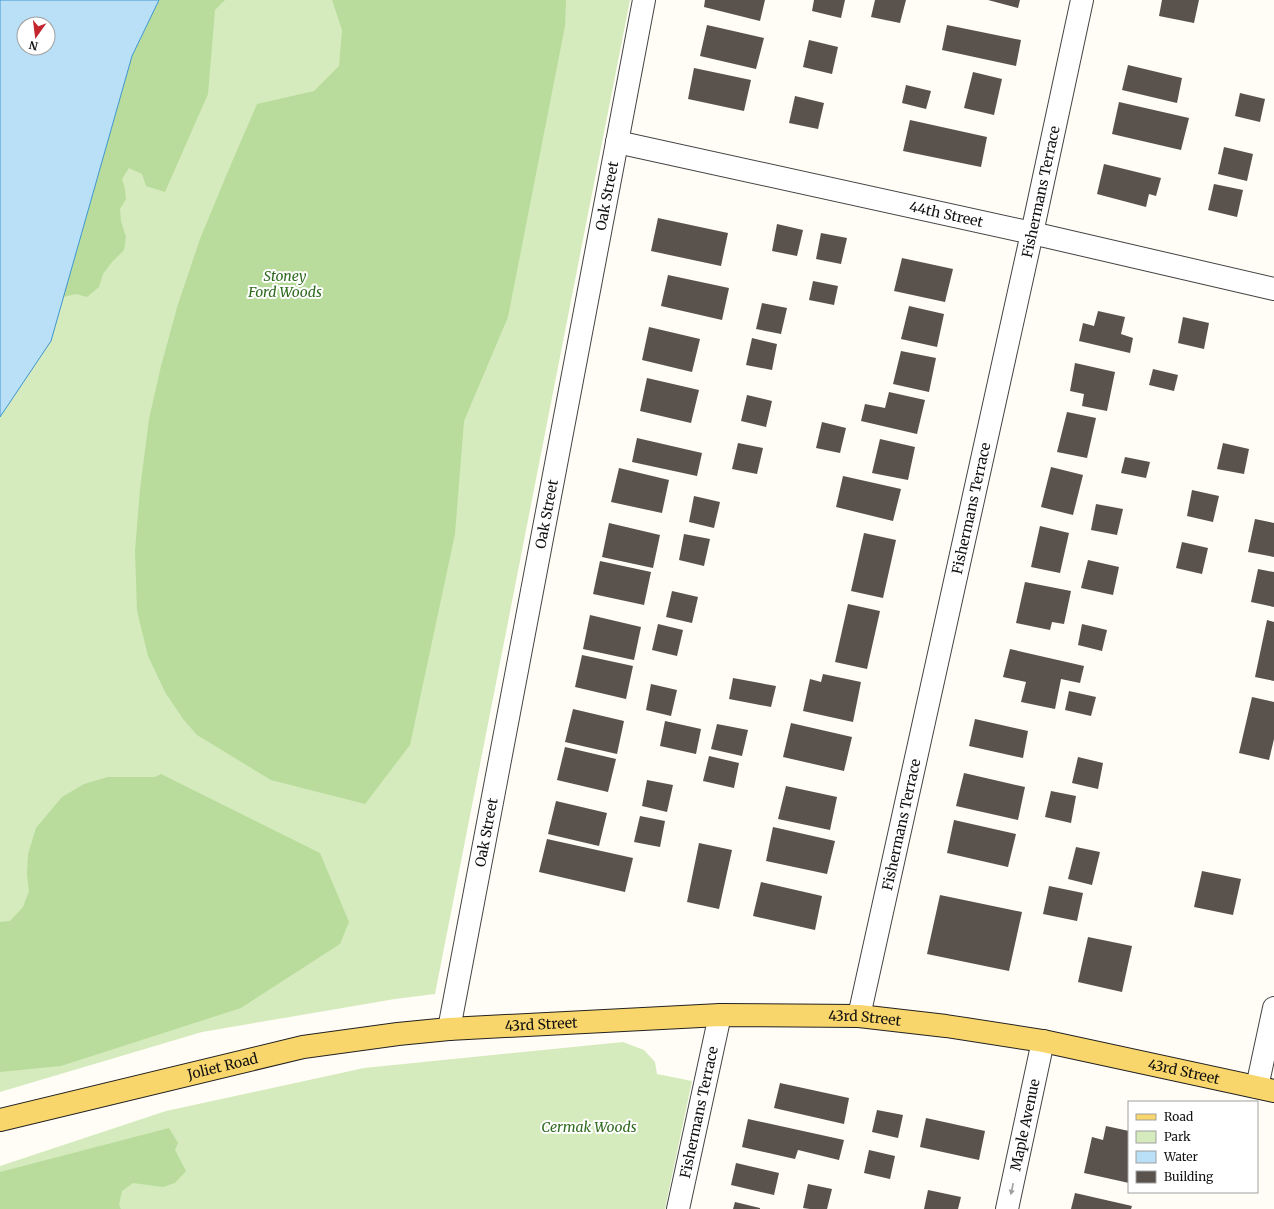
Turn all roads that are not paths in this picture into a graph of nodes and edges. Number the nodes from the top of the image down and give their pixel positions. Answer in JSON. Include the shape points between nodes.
{"nodes":[{"id":1,"x":644,"y":0,"type":"edge"},
{"id":2,"x":1082,"y":0,"type":"edge"},
{"id":3,"x":617,"y":142,"type":"junction"},
{"id":4,"x":1032,"y":233,"type":"junction"},
{"id":5,"x":1274,"y":288,"type":"edge"},
{"id":6,"x":1274,"y":1008,"type":"edge"},
{"id":7,"x":720,"y":1015,"type":"junction"},
{"id":8,"x":859,"y":1016,"type":"junction"},
{"id":9,"x":449,"y":1029,"type":"junction"},
{"id":10,"x":1043,"y":1041,"type":"junction"},
{"id":11,"x":1265,"y":1089,"type":"edge"},
{"id":12,"x":0,"y":1120,"type":"edge"},
{"id":13,"x":678,"y":1209,"type":"edge"},
{"id":14,"x":1007,"y":1209,"type":"edge"}],
"edges":[{"from":1,"to":3,"type":"street","name":"Oak Street"},
{"from":2,"to":4,"type":"street","name":"Fishermans Terrace"},
{"from":3,"to":4,"type":"street","name":"44th Street"},
{"from":3,"to":9,"type":"street","name":"Oak Street"},
{"from":4,"to":5,"type":"street","name":"44th Street"},
{"from":4,"to":8,"type":"street","name":"Fishermans Terrace"},
{"from":6,"to":11,"type":"street"},
{"from":7,"to":8,"type":"main road","name":"43rd Street"},
{"from":7,"to":9,"type":"main road","name":"43rd Street"},
{"from":7,"to":13,"type":"street","name":"Fishermans Terrace"},
{"from":8,"to":10,"type":"main road","name":"43rd Street"},
{"from":9,"to":12,"type":"main road","name":"Joliet Road","via":[[303,1047]]},
{"from":10,"to":11,"type":"main road","name":"43rd Street"},
{"from":10,"to":14,"type":"street","name":"Maple Avenue","one_way":true}]}
